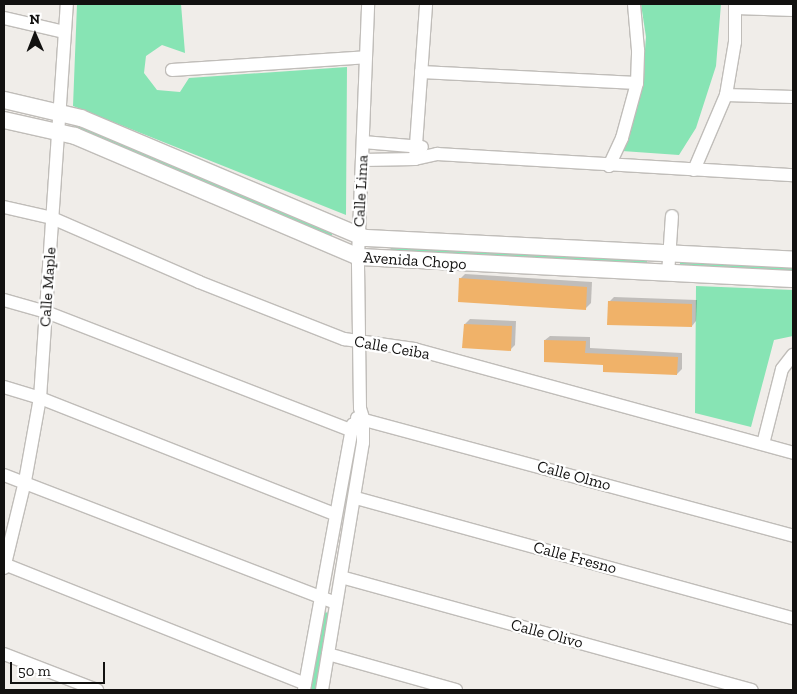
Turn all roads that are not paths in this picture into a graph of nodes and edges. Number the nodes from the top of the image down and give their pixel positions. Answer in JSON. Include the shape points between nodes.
{"nodes":[{"id":1,"x":67,"y":4,"type":"edge"},
{"id":2,"x":368,"y":4,"type":"edge"},
{"id":3,"x":426,"y":4,"type":"edge"},
{"id":4,"x":634,"y":4,"type":"edge"},
{"id":5,"x":736,"y":6,"type":"edge"},
{"id":6,"x":793,"y":10,"type":"edge"},
{"id":7,"x":4,"y":18,"type":"edge"},
{"id":8,"x":64,"y":32,"type":"junction"},
{"id":9,"x":366,"y":57,"type":"junction"},
{"id":10,"x":172,"y":70,"type":"dead end"},
{"id":11,"x":421,"y":72,"type":"junction"},
{"id":12,"x":637,"y":83,"type":"junction"},
{"id":13,"x":726,"y":94,"type":"junction"},
{"id":14,"x":793,"y":97,"type":"edge"},
{"id":15,"x":4,"y":100,"type":"edge"},
{"id":16,"x":59,"y":112,"type":"junction"},
{"id":17,"x":4,"y":120,"type":"edge"},
{"id":18,"x":57,"y":132,"type":"junction"},
{"id":19,"x":363,"y":142,"type":"junction"},
{"id":20,"x":416,"y":144,"type":"junction"},
{"id":21,"x":437,"y":154,"type":"junction"},
{"id":22,"x":415,"y":159,"type":"junction"},
{"id":23,"x":363,"y":160,"type":"junction"},
{"id":24,"x":609,"y":166,"type":"junction"},
{"id":25,"x":694,"y":170,"type":"junction"},
{"id":26,"x":793,"y":175,"type":"edge"},
{"id":27,"x":4,"y":207,"type":"edge"},
{"id":28,"x":672,"y":216,"type":"dead end"},
{"id":29,"x":52,"y":218,"type":"junction"},
{"id":30,"x":359,"y":236,"type":"junction"},
{"id":31,"x":669,"y":255,"type":"junction"},
{"id":32,"x":358,"y":257,"type":"junction"},
{"id":33,"x":793,"y":260,"type":"edge"},
{"id":34,"x":668,"y":274,"type":"junction"},
{"id":35,"x":793,"y":279,"type":"edge"},
{"id":36,"x":4,"y":300,"type":"edge"},
{"id":37,"x":46,"y":312,"type":"junction"},
{"id":38,"x":358,"y":341,"type":"junction"},
{"id":39,"x":793,"y":356,"type":"edge"},
{"id":40,"x":4,"y":387,"type":"edge"},
{"id":41,"x":40,"y":398,"type":"junction"},
{"id":42,"x":359,"y":415,"type":"junction"},
{"id":43,"x":350,"y":430,"type":"junction"},
{"id":44,"x":763,"y":444,"type":"junction"},
{"id":45,"x":793,"y":453,"type":"edge"},
{"id":46,"x":4,"y":475,"type":"edge"},
{"id":47,"x":26,"y":481,"type":"junction"},
{"id":48,"x":356,"y":498,"type":"junction"},
{"id":49,"x":334,"y":514,"type":"junction"},
{"id":50,"x":793,"y":536,"type":"edge"},
{"id":51,"x":4,"y":565,"type":"edge"},
{"id":52,"x":341,"y":577,"type":"junction"},
{"id":53,"x":319,"y":599,"type":"junction"},
{"id":54,"x":336,"y":603,"type":"junction"},
{"id":55,"x":793,"y":618,"type":"edge"},
{"id":56,"x":4,"y":654,"type":"edge"},
{"id":57,"x":328,"y":654,"type":"junction"},
{"id":58,"x":304,"y":687,"type":"edge"},
{"id":59,"x":97,"y":690,"type":"edge"},
{"id":60,"x":322,"y":690,"type":"edge"},
{"id":61,"x":456,"y":690,"type":"edge"},
{"id":62,"x":752,"y":690,"type":"edge"}],
"edges":[{"from":1,"to":8,"type":"street","name":"Calle Maple"},
{"from":2,"to":9,"type":"street","name":"Calle Lima"},
{"from":3,"to":11,"type":"street"},
{"from":4,"to":12,"type":"street"},
{"from":5,"to":6,"type":"street"},
{"from":5,"to":13,"type":"street","via":[[735,42]]},
{"from":7,"to":8,"type":"street"},
{"from":8,"to":16,"type":"street","name":"Calle Maple"},
{"from":9,"to":10,"type":"street"},
{"from":9,"to":19,"type":"street","name":"Calle Lima"},
{"from":11,"to":12,"type":"street"},
{"from":11,"to":20,"type":"street"},
{"from":12,"to":24,"type":"street","via":[[622,138]]},
{"from":13,"to":14,"type":"street"},
{"from":13,"to":25,"type":"street"},
{"from":15,"to":16,"type":"street","name":"Avenida Chopo"},
{"from":16,"to":18,"type":"street","name":"Calle Maple"},
{"from":16,"to":30,"type":"street","name":"Avenida Chopo","via":[[163,150]]},
{"from":17,"to":18,"type":"street","name":"Avenida Chopo"},
{"from":18,"to":29,"type":"street","name":"Calle Maple"},
{"from":18,"to":32,"type":"street","name":"Avenida Chopo","via":[[155,168]]},
{"from":19,"to":20,"type":"street"},
{"from":19,"to":23,"type":"street","name":"Calle Lima"},
{"from":20,"to":21,"type":"street"},
{"from":20,"to":22,"type":"street"},
{"from":21,"to":22,"type":"street"},
{"from":21,"to":24,"type":"street"},
{"from":22,"to":23,"type":"street"},
{"from":23,"to":30,"type":"street","name":"Calle Lima"},
{"from":24,"to":25,"type":"street"},
{"from":25,"to":26,"type":"street"},
{"from":27,"to":29,"type":"street","name":"Calle Ceiba"},
{"from":28,"to":31,"type":"street"},
{"from":29,"to":37,"type":"street","name":"Calle Maple"},
{"from":29,"to":38,"type":"street","name":"Calle Ceiba","via":[[199,282],[338,337]]},
{"from":30,"to":31,"type":"street","name":"Avenida Chopo","via":[[472,246]]},
{"from":30,"to":32,"type":"street","name":"Calle Lima"},
{"from":31,"to":33,"type":"street","name":"Avenida Chopo"},
{"from":31,"to":34,"type":"street"},
{"from":32,"to":34,"type":"street","name":"Avenida Chopo"},
{"from":32,"to":38,"type":"street","name":"Calle Lima"},
{"from":34,"to":35,"type":"street","name":"Avenida Chopo"},
{"from":36,"to":37,"type":"street"},
{"from":37,"to":41,"type":"street","name":"Calle Maple"},
{"from":37,"to":43,"type":"street"},
{"from":38,"to":42,"type":"street","name":"Calle Lima"},
{"from":38,"to":44,"type":"street","name":"Calle Ceiba","via":[[414,349]]},
{"from":39,"to":44,"type":"street","via":[[782,369]]},
{"from":40,"to":41,"type":"street"},
{"from":41,"to":47,"type":"street","name":"Calle Maple"},
{"from":41,"to":49,"type":"street"},
{"from":42,"to":43,"type":"street","name":"Calle Lima"},
{"from":42,"to":48,"type":"street","name":"Calle Lima"},
{"from":42,"to":50,"type":"street","name":"Calle Olmo"},
{"from":43,"to":49,"type":"street","name":"Calle Lima"},
{"from":44,"to":45,"type":"street","name":"Calle Ceiba"},
{"from":46,"to":47,"type":"street"},
{"from":47,"to":51,"type":"street","name":"Calle Maple"},
{"from":47,"to":53,"type":"street"},
{"from":48,"to":52,"type":"street","name":"Calle Lima"},
{"from":48,"to":55,"type":"street","name":"Calle Fresno"},
{"from":49,"to":53,"type":"street","name":"Calle Lima"},
{"from":51,"to":58,"type":"street"},
{"from":52,"to":54,"type":"street","name":"Calle Lima"},
{"from":52,"to":62,"type":"street","name":"Calle Olivo"},
{"from":53,"to":54,"type":"street"},
{"from":53,"to":58,"type":"street","name":"Calle Lima"},
{"from":54,"to":57,"type":"street","name":"Calle Lima"},
{"from":56,"to":59,"type":"street"},
{"from":57,"to":60,"type":"street","name":"Calle Lima"},
{"from":57,"to":61,"type":"street"}]}
